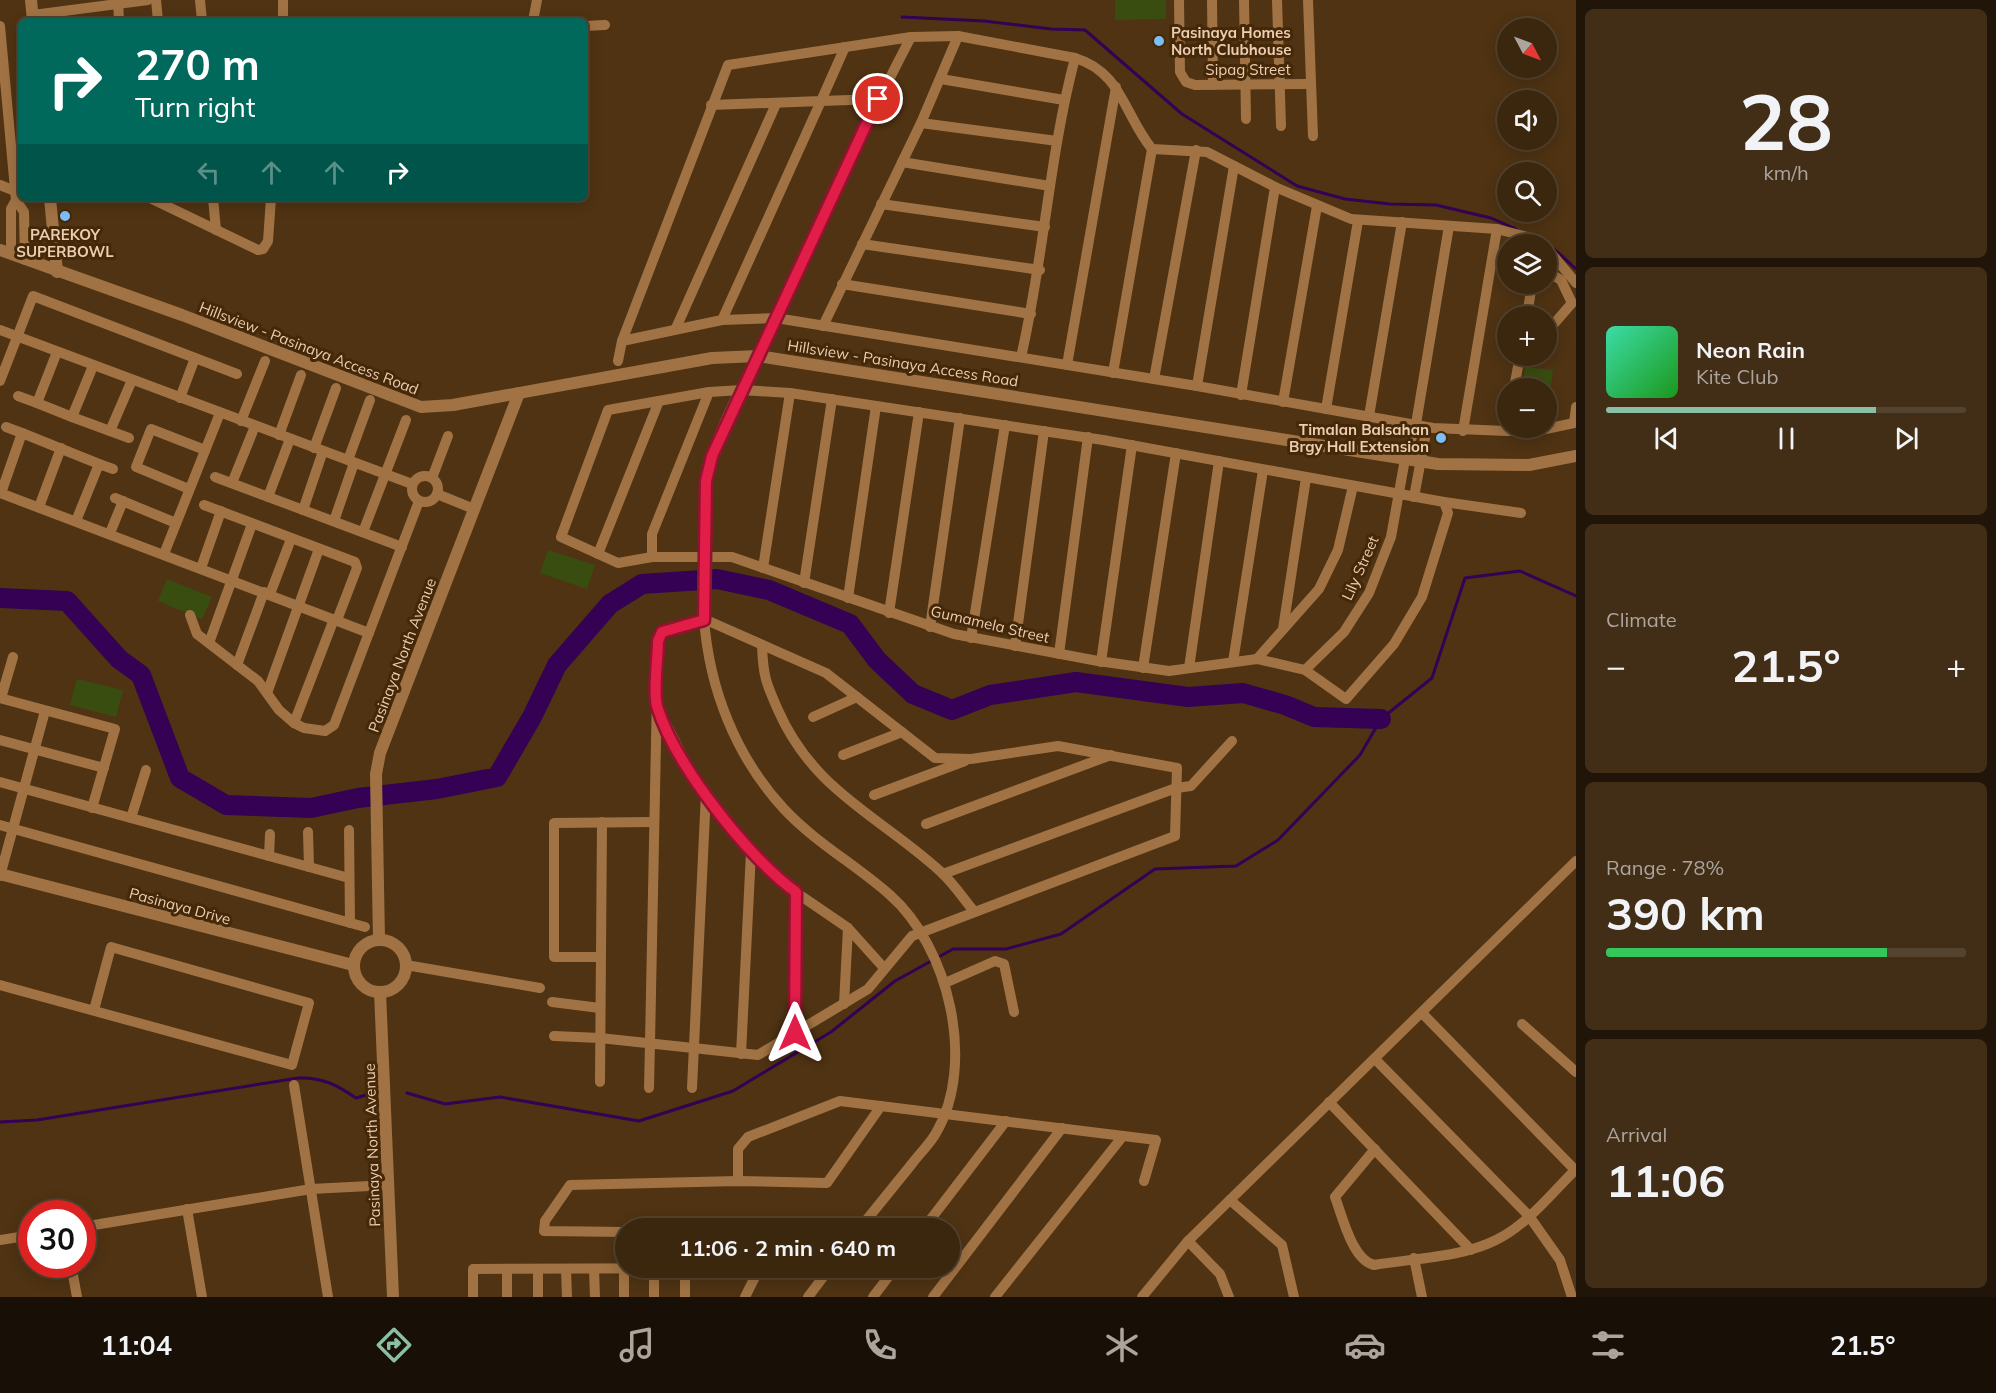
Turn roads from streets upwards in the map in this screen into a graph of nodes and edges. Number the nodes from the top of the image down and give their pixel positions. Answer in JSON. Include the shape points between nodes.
{"nodes":[{"id":1,"x":31,"y":0,"type":"edge"},
{"id":2,"x":148,"y":0,"type":"edge"},
{"id":3,"x":156,"y":0,"type":"edge"},
{"id":4,"x":200,"y":0,"type":"edge"},
{"id":5,"x":284,"y":0,"type":"edge"},
{"id":6,"x":537,"y":0,"type":"edge"},
{"id":7,"x":1179,"y":0,"type":"edge"},
{"id":8,"x":1212,"y":0,"type":"edge"},
{"id":9,"x":1244,"y":0,"type":"edge"},
{"id":10,"x":1277,"y":0,"type":"edge"},
{"id":11,"x":1308,"y":0,"type":"edge"},
{"id":12,"x":118,"y":1,"type":"edge"},
{"id":13,"x":76,"y":8,"type":"junction"},
{"id":14,"x":33,"y":18,"type":"edge"},
{"id":15,"x":77,"y":18,"type":"edge"},
{"id":16,"x":119,"y":18,"type":"edge"},
{"id":17,"x":158,"y":18,"type":"edge"},
{"id":18,"x":202,"y":18,"type":"edge"},
{"id":19,"x":283,"y":18,"type":"edge"},
{"id":20,"x":534,"y":18,"type":"edge"},
{"id":21,"x":605,"y":25,"type":"dead end"},
{"id":22,"x":0,"y":26,"type":"edge"},
{"id":23,"x":588,"y":26,"type":"edge"},
{"id":24,"x":958,"y":36,"type":"junction"},
{"id":25,"x":910,"y":37,"type":"junction"},
{"id":26,"x":844,"y":47,"type":"junction"},
{"id":27,"x":1075,"y":58,"type":"junction"},
{"id":28,"x":941,"y":79,"type":"junction"},
{"id":29,"x":1245,"y":84,"type":"junction"},
{"id":30,"x":1279,"y":84,"type":"junction"},
{"id":31,"x":1310,"y":84,"type":"junction"},
{"id":32,"x":1213,"y":85,"type":"junction"},
{"id":33,"x":1116,"y":87,"type":"junction"},
{"id":34,"x":878,"y":99,"type":"junction"},
{"id":35,"x":1064,"y":100,"type":"junction"},
{"id":36,"x":821,"y":101,"type":"junction"},
{"id":37,"x":776,"y":104,"type":"junction"},
{"id":38,"x":711,"y":105,"type":"junction"},
{"id":39,"x":1246,"y":119,"type":"dead end"},
{"id":40,"x":921,"y":123,"type":"junction"},
{"id":41,"x":1281,"y":126,"type":"dead end"},
{"id":42,"x":1313,"y":136,"type":"dead end"},
{"id":43,"x":1057,"y":141,"type":"junction"},
{"id":44,"x":1152,"y":149,"type":"junction"},
{"id":45,"x":1196,"y":150,"type":"junction"},
{"id":46,"x":902,"y":162,"type":"junction"},
{"id":47,"x":1234,"y":166,"type":"junction"},
{"id":48,"x":0,"y":185,"type":"edge"},
{"id":49,"x":1050,"y":186,"type":"junction"},
{"id":50,"x":1275,"y":187,"type":"junction"},
{"id":51,"x":15,"y":195,"type":"junction"},
{"id":52,"x":18,"y":201,"type":"edge"},
{"id":53,"x":18,"y":201,"type":"edge"},
{"id":54,"x":50,"y":201,"type":"edge"},
{"id":55,"x":156,"y":201,"type":"edge"},
{"id":56,"x":176,"y":201,"type":"edge"},
{"id":57,"x":213,"y":201,"type":"edge"},
{"id":58,"x":271,"y":201,"type":"edge"},
{"id":59,"x":881,"y":204,"type":"junction"},
{"id":60,"x":1317,"y":206,"type":"junction"},
{"id":61,"x":178,"y":211,"type":"junction"},
{"id":62,"x":1358,"y":220,"type":"junction"},
{"id":63,"x":1402,"y":222,"type":"junction"},
{"id":64,"x":1449,"y":226,"type":"junction"},
{"id":65,"x":1045,"y":227,"type":"junction"},
{"id":66,"x":1497,"y":229,"type":"junction"},
{"id":67,"x":216,"y":230,"type":"junction"},
{"id":68,"x":1512,"y":234,"type":"edge"},
{"id":69,"x":862,"y":244,"type":"junction"},
{"id":70,"x":5,"y":252,"type":"edge"},
{"id":71,"x":26,"y":260,"type":"junction"},
{"id":72,"x":1557,"y":261,"type":"edge"},
{"id":73,"x":1040,"y":270,"type":"junction"},
{"id":74,"x":57,"y":272,"type":"junction"},
{"id":75,"x":1557,"y":276,"type":"edge"},
{"id":76,"x":1576,"y":283,"type":"edge"},
{"id":77,"x":842,"y":284,"type":"junction"},
{"id":78,"x":1031,"y":314,"type":"junction"},
{"id":79,"x":777,"y":318,"type":"junction"},
{"id":80,"x":722,"y":320,"type":"junction"},
{"id":81,"x":1557,"y":321,"type":"edge"},
{"id":82,"x":823,"y":326,"type":"junction"},
{"id":83,"x":676,"y":328,"type":"junction"},
{"id":84,"x":0,"y":330,"type":"edge"},
{"id":85,"x":17,"y":337,"type":"junction"},
{"id":86,"x":622,"y":340,"type":"junction"},
{"id":87,"x":57,"y":352,"type":"junction"},
{"id":88,"x":758,"y":356,"type":"junction"},
{"id":89,"x":1021,"y":357,"type":"junction"},
{"id":90,"x":195,"y":358,"type":"junction"},
{"id":91,"x":265,"y":361,"type":"dead end"},
{"id":92,"x":618,"y":361,"type":"dead end"},
{"id":93,"x":1067,"y":365,"type":"junction"},
{"id":94,"x":93,"y":366,"type":"junction"},
{"id":95,"x":1113,"y":372,"type":"junction"},
{"id":96,"x":237,"y":374,"type":"dead end"},
{"id":97,"x":301,"y":375,"type":"dead end"},
{"id":98,"x":1154,"y":379,"type":"junction"},
{"id":99,"x":132,"y":380,"type":"junction"},
{"id":100,"x":0,"y":381,"type":"edge"},
{"id":101,"x":1197,"y":386,"type":"junction"},
{"id":102,"x":336,"y":388,"type":"dead end"},
{"id":103,"x":742,"y":390,"type":"junction"},
{"id":104,"x":709,"y":392,"type":"junction"},
{"id":105,"x":519,"y":393,"type":"junction"},
{"id":106,"x":790,"y":393,"type":"junction"},
{"id":107,"x":1241,"y":395,"type":"junction"},
{"id":108,"x":18,"y":396,"type":"dead end"},
{"id":109,"x":180,"y":398,"type":"junction"},
{"id":110,"x":832,"y":399,"type":"junction"},
{"id":111,"x":370,"y":400,"type":"dead end"},
{"id":112,"x":659,"y":401,"type":"junction"},
{"id":113,"x":1283,"y":402,"type":"junction"},
{"id":114,"x":37,"y":403,"type":"junction"},
{"id":115,"x":876,"y":406,"type":"junction"},
{"id":116,"x":1576,"y":407,"type":"edge"},
{"id":117,"x":1326,"y":409,"type":"junction"},
{"id":118,"x":919,"y":412,"type":"junction"},
{"id":119,"x":220,"y":413,"type":"junction"},
{"id":120,"x":1369,"y":416,"type":"junction"},
{"id":121,"x":72,"y":417,"type":"junction"},
{"id":122,"x":960,"y":418,"type":"junction"},
{"id":123,"x":406,"y":420,"type":"dead end"},
{"id":124,"x":241,"y":421,"type":"junction"},
{"id":125,"x":1005,"y":425,"type":"junction"},
{"id":126,"x":1421,"y":425,"type":"junction"},
{"id":127,"x":255,"y":426,"type":"junction"},
{"id":128,"x":6,"y":427,"type":"dead end"},
{"id":129,"x":1557,"y":427,"type":"edge"},
{"id":130,"x":1497,"y":429,"type":"edge"},
{"id":131,"x":1463,"y":430,"type":"junction"},
{"id":132,"x":110,"y":431,"type":"junction"},
{"id":133,"x":1044,"y":431,"type":"junction"},
{"id":134,"x":22,"y":433,"type":"junction"},
{"id":135,"x":279,"y":435,"type":"junction"},
{"id":136,"x":448,"y":436,"type":"dead end"},
{"id":137,"x":1088,"y":437,"type":"junction"},
{"id":138,"x":129,"y":438,"type":"dead end"},
{"id":139,"x":290,"y":439,"type":"junction"},
{"id":140,"x":1132,"y":445,"type":"junction"},
{"id":141,"x":61,"y":448,"type":"junction"},
{"id":142,"x":205,"y":450,"type":"junction"},
{"id":143,"x":319,"y":450,"type":"junction"},
{"id":144,"x":1176,"y":453,"type":"junction"},
{"id":145,"x":1576,"y":456,"type":"edge"},
{"id":146,"x":1405,"y":459,"type":"junction"},
{"id":147,"x":1219,"y":461,"type":"junction"},
{"id":148,"x":1420,"y":461,"type":"junction"},
{"id":149,"x":351,"y":462,"type":"junction"},
{"id":150,"x":99,"y":464,"type":"junction"},
{"id":151,"x":113,"y":469,"type":"dead end"},
{"id":152,"x":1263,"y":470,"type":"junction"},
{"id":153,"x":385,"y":474,"type":"junction"},
{"id":154,"x":215,"y":477,"type":"dead end"},
{"id":155,"x":432,"y":478,"type":"junction"},
{"id":156,"x":1306,"y":478,"type":"junction"},
{"id":157,"x":232,"y":483,"type":"junction"},
{"id":158,"x":412,"y":484,"type":"junction"},
{"id":159,"x":1353,"y":486,"type":"junction"},
{"id":160,"x":189,"y":489,"type":"junction"},
{"id":161,"x":1,"y":493,"type":"edge"},
{"id":162,"x":437,"y":494,"type":"junction"},
{"id":163,"x":1400,"y":495,"type":"junction"},
{"id":164,"x":268,"y":497,"type":"junction"},
{"id":165,"x":1414,"y":497,"type":"junction"},
{"id":166,"x":419,"y":501,"type":"junction"},
{"id":167,"x":1444,"y":502,"type":"junction"},
{"id":168,"x":204,"y":505,"type":"dead end"},
{"id":169,"x":39,"y":507,"type":"junction"},
{"id":170,"x":474,"y":509,"type":"junction"},
{"id":171,"x":303,"y":510,"type":"junction"},
{"id":172,"x":221,"y":511,"type":"junction"},
{"id":173,"x":1521,"y":513,"type":"dead end"},
{"id":174,"x":76,"y":521,"type":"junction"},
{"id":175,"x":334,"y":521,"type":"junction"},
{"id":176,"x":176,"y":523,"type":"junction"},
{"id":177,"x":252,"y":524,"type":"junction"},
{"id":178,"x":363,"y":532,"type":"junction"},
{"id":179,"x":110,"y":533,"type":"junction"},
{"id":180,"x":291,"y":539,"type":"junction"},
{"id":181,"x":402,"y":547,"type":"junction"},
{"id":182,"x":319,"y":549,"type":"junction"},
{"id":183,"x":164,"y":554,"type":"junction"},
{"id":184,"x":598,"y":554,"type":"junction"},
{"id":185,"x":652,"y":557,"type":"junction"},
{"id":186,"x":704,"y":557,"type":"junction"},
{"id":187,"x":201,"y":568,"type":"junction"},
{"id":188,"x":763,"y":568,"type":"junction"},
{"id":189,"x":232,"y":580,"type":"junction"},
{"id":190,"x":804,"y":583,"type":"junction"},
{"id":191,"x":267,"y":593,"type":"junction"},
{"id":192,"x":848,"y":598,"type":"junction"},
{"id":193,"x":298,"y":605,"type":"junction"},
{"id":194,"x":889,"y":613,"type":"junction"},
{"id":195,"x":190,"y":615,"type":"dead end"},
{"id":196,"x":335,"y":620,"type":"junction"},
{"id":197,"x":704,"y":620,"type":"junction"},
{"id":198,"x":930,"y":627,"type":"junction"},
{"id":199,"x":1283,"y":629,"type":"junction"},
{"id":200,"x":369,"y":633,"type":"junction"},
{"id":201,"x":971,"y":638,"type":"junction"},
{"id":202,"x":210,"y":643,"type":"junction"},
{"id":203,"x":762,"y":645,"type":"junction"},
{"id":204,"x":1015,"y":646,"type":"junction"},
{"id":205,"x":1059,"y":654,"type":"junction"},
{"id":206,"x":13,"y":657,"type":"dead end"},
{"id":207,"x":1257,"y":659,"type":"junction"},
{"id":208,"x":1101,"y":662,"type":"junction"},
{"id":209,"x":1233,"y":662,"type":"junction"},
{"id":210,"x":237,"y":665,"type":"junction"},
{"id":211,"x":1143,"y":668,"type":"junction"},
{"id":212,"x":1189,"y":668,"type":"junction"},
{"id":213,"x":1305,"y":670,"type":"junction"},
{"id":214,"x":267,"y":693,"type":"junction"},
{"id":215,"x":857,"y":697,"type":"junction"},
{"id":216,"x":0,"y":698,"type":"edge"},
{"id":217,"x":657,"y":705,"type":"junction"},
{"id":218,"x":45,"y":711,"type":"junction"},
{"id":219,"x":813,"y":717,"type":"dead end"},
{"id":220,"x":294,"y":723,"type":"junction"},
{"id":221,"x":902,"y":732,"type":"junction"},
{"id":222,"x":0,"y":740,"type":"edge"},
{"id":223,"x":1232,"y":741,"type":"dead end"},
{"id":224,"x":35,"y":749,"type":"junction"},
{"id":225,"x":843,"y":755,"type":"dead end"},
{"id":226,"x":1112,"y":755,"type":"junction"},
{"id":227,"x":971,"y":759,"type":"junction"},
{"id":228,"x":104,"y":768,"type":"junction"},
{"id":229,"x":146,"y":770,"type":"dead end"},
{"id":230,"x":0,"y":782,"type":"edge"},
{"id":231,"x":1176,"y":788,"type":"junction"},
{"id":232,"x":24,"y":789,"type":"junction"},
{"id":233,"x":706,"y":792,"type":"junction"},
{"id":234,"x":874,"y":795,"type":"dead end"},
{"id":235,"x":92,"y":808,"type":"junction"},
{"id":236,"x":131,"y":818,"type":"junction"},
{"id":237,"x":602,"y":822,"type":"junction"},
{"id":238,"x":654,"y":822,"type":"junction"},
{"id":239,"x":926,"y":824,"type":"dead end"},
{"id":240,"x":0,"y":825,"type":"edge"},
{"id":241,"x":13,"y":828,"type":"junction"},
{"id":242,"x":349,"y":830,"type":"dead end"},
{"id":243,"x":308,"y":832,"type":"dead end"},
{"id":244,"x":270,"y":834,"type":"dead end"},
{"id":245,"x":751,"y":852,"type":"junction"},
{"id":246,"x":269,"y":856,"type":"junction"},
{"id":247,"x":1576,"y":861,"type":"edge"},
{"id":248,"x":309,"y":867,"type":"junction"},
{"id":249,"x":943,"y":874,"type":"junction"},
{"id":250,"x":0,"y":875,"type":"edge"},
{"id":251,"x":349,"y":878,"type":"junction"},
{"id":252,"x":796,"y":892,"type":"junction"},
{"id":253,"x":973,"y":910,"type":"junction"},
{"id":254,"x":350,"y":923,"type":"junction"},
{"id":255,"x":365,"y":927,"type":"dead end"},
{"id":256,"x":848,"y":928,"type":"junction"},
{"id":257,"x":923,"y":933,"type":"junction"},
{"id":258,"x":379,"y":940,"type":"junction"},
{"id":259,"x":601,"y":957,"type":"junction"},
{"id":260,"x":353,"y":965,"type":"junction"},
{"id":261,"x":406,"y":965,"type":"junction"},
{"id":262,"x":884,"y":968,"type":"junction"},
{"id":263,"x":944,"y":981,"type":"junction"},
{"id":264,"x":0,"y":985,"type":"edge"},
{"id":265,"x":540,"y":988,"type":"dead end"},
{"id":266,"x":380,"y":992,"type":"junction"},
{"id":267,"x":552,"y":1002,"type":"dead end"},
{"id":268,"x":844,"y":1004,"type":"junction"},
{"id":269,"x":600,"y":1008,"type":"junction"},
{"id":270,"x":94,"y":1010,"type":"junction"},
{"id":271,"x":1014,"y":1012,"type":"dead end"},
{"id":272,"x":1423,"y":1014,"type":"junction"},
{"id":273,"x":1522,"y":1024,"type":"dead end"},
{"id":274,"x":795,"y":1033,"type":"junction"},
{"id":275,"x":554,"y":1036,"type":"dead end"},
{"id":276,"x":600,"y":1038,"type":"junction"},
{"id":277,"x":650,"y":1043,"type":"junction"},
{"id":278,"x":695,"y":1048,"type":"junction"},
{"id":279,"x":741,"y":1054,"type":"junction"},
{"id":280,"x":1375,"y":1059,"type":"junction"},
{"id":281,"x":1576,"y":1072,"type":"edge"},
{"id":282,"x":600,"y":1082,"type":"dead end"},
{"id":283,"x":294,"y":1085,"type":"dead end"},
{"id":284,"x":649,"y":1088,"type":"dead end"},
{"id":285,"x":692,"y":1088,"type":"dead end"},
{"id":286,"x":1329,"y":1102,"type":"junction"},
{"id":287,"x":881,"y":1106,"type":"junction"},
{"id":288,"x":944,"y":1113,"type":"junction"},
{"id":289,"x":1006,"y":1121,"type":"junction"},
{"id":290,"x":1062,"y":1128,"type":"junction"},
{"id":291,"x":1123,"y":1136,"type":"junction"},
{"id":292,"x":1375,"y":1149,"type":"junction"},
{"id":293,"x":1576,"y":1170,"type":"edge"},
{"id":294,"x":738,"y":1181,"type":"junction"},
{"id":295,"x":1144,"y":1181,"type":"dead end"},
{"id":296,"x":389,"y":1185,"type":"junction"},
{"id":297,"x":311,"y":1189,"type":"junction"},
{"id":298,"x":1230,"y":1200,"type":"junction"},
{"id":299,"x":187,"y":1209,"type":"junction"},
{"id":300,"x":1529,"y":1216,"type":"junction"},
{"id":301,"x":868,"y":1218,"type":"edge"},
{"id":302,"x":932,"y":1218,"type":"edge"},
{"id":303,"x":96,"y":1225,"type":"edge"},
{"id":304,"x":615,"y":1232,"type":"edge"},
{"id":305,"x":18,"y":1237,"type":"edge"},
{"id":306,"x":0,"y":1240,"type":"edge"},
{"id":307,"x":1188,"y":1241,"type":"junction"},
{"id":308,"x":1472,"y":1250,"type":"junction"},
{"id":309,"x":1414,"y":1258,"type":"junction"},
{"id":310,"x":615,"y":1268,"type":"edge"},
{"id":311,"x":507,"y":1269,"type":"junction"},
{"id":312,"x":538,"y":1269,"type":"junction"},
{"id":313,"x":566,"y":1269,"type":"junction"},
{"id":314,"x":594,"y":1269,"type":"junction"},
{"id":315,"x":74,"y":1278,"type":"edge"},
{"id":316,"x":624,"y":1278,"type":"edge"},
{"id":317,"x":654,"y":1278,"type":"edge"},
{"id":318,"x":685,"y":1278,"type":"edge"},
{"id":319,"x":753,"y":1278,"type":"edge"},
{"id":320,"x":822,"y":1278,"type":"edge"},
{"id":321,"x":887,"y":1278,"type":"edge"},
{"id":322,"x":1573,"y":1296,"type":"edge"},
{"id":323,"x":77,"y":1297,"type":"edge"},
{"id":324,"x":202,"y":1297,"type":"edge"},
{"id":325,"x":328,"y":1297,"type":"edge"},
{"id":326,"x":393,"y":1297,"type":"edge"},
{"id":327,"x":473,"y":1297,"type":"edge"},
{"id":328,"x":507,"y":1297,"type":"edge"},
{"id":329,"x":538,"y":1297,"type":"edge"},
{"id":330,"x":567,"y":1297,"type":"edge"},
{"id":331,"x":595,"y":1297,"type":"edge"},
{"id":332,"x":624,"y":1297,"type":"edge"},
{"id":333,"x":654,"y":1297,"type":"edge"},
{"id":334,"x":685,"y":1297,"type":"edge"},
{"id":335,"x":745,"y":1297,"type":"edge"},
{"id":336,"x":808,"y":1297,"type":"edge"},
{"id":337,"x":873,"y":1297,"type":"edge"},
{"id":338,"x":933,"y":1297,"type":"edge"},
{"id":339,"x":995,"y":1297,"type":"edge"},
{"id":340,"x":1142,"y":1297,"type":"edge"},
{"id":341,"x":1229,"y":1297,"type":"edge"},
{"id":342,"x":1294,"y":1297,"type":"edge"},
{"id":343,"x":1422,"y":1297,"type":"edge"}],
"edges":[{"from":1,"to":14,"type":"street"},
{"from":2,"to":12,"type":"street"},
{"from":3,"to":17,"type":"street"},
{"from":4,"to":18,"type":"street"},
{"from":5,"to":19,"type":"street"},
{"from":6,"to":20,"type":"street"},
{"from":7,"to":32,"type":"street","name":"Sipag Street","via":[[1180,72],[1186,82]]},
{"from":8,"to":32,"type":"street"},
{"from":9,"to":29,"type":"street"},
{"from":10,"to":30,"type":"street"},
{"from":11,"to":31,"type":"street"},
{"from":12,"to":13,"type":"street"},
{"from":12,"to":16,"type":"street"},
{"from":13,"to":14,"type":"street"},
{"from":13,"to":15,"type":"street"},
{"from":21,"to":23,"type":"street"},
{"from":22,"to":51,"type":"street"},
{"from":24,"to":25,"type":"street"},
{"from":24,"to":27,"type":"street"},
{"from":24,"to":28,"type":"street"},
{"from":25,"to":26,"type":"street"},
{"from":25,"to":34,"type":"street"},
{"from":26,"to":36,"type":"street"},
{"from":26,"to":38,"type":"street","via":[[728,65]]},
{"from":27,"to":33,"type":"street","via":[[1108,75]]},
{"from":27,"to":35,"type":"street"},
{"from":28,"to":35,"type":"street"},
{"from":28,"to":40,"type":"street"},
{"from":29,"to":30,"type":"street","name":"Sipag Street"},
{"from":29,"to":32,"type":"street","name":"Sipag Street"},
{"from":29,"to":39,"type":"street"},
{"from":30,"to":31,"type":"street","name":"Sipag Street"},
{"from":30,"to":41,"type":"street"},
{"from":31,"to":42,"type":"street"},
{"from":33,"to":44,"type":"street","via":[[1140,135]]},
{"from":33,"to":93,"type":"street"},
{"from":34,"to":36,"type":"street"},
{"from":34,"to":79,"type":"street"},
{"from":35,"to":43,"type":"street"},
{"from":36,"to":37,"type":"street"},
{"from":36,"to":80,"type":"street"},
{"from":37,"to":38,"type":"street"},
{"from":37,"to":83,"type":"street"},
{"from":38,"to":86,"type":"street"},
{"from":40,"to":43,"type":"street"},
{"from":40,"to":46,"type":"street"},
{"from":43,"to":49,"type":"street"},
{"from":44,"to":45,"type":"street"},
{"from":44,"to":95,"type":"street"},
{"from":45,"to":47,"type":"street"},
{"from":45,"to":98,"type":"street"},
{"from":46,"to":49,"type":"street"},
{"from":46,"to":59,"type":"street"},
{"from":47,"to":50,"type":"street"},
{"from":47,"to":101,"type":"street"},
{"from":48,"to":51,"type":"street"},
{"from":49,"to":65,"type":"street"},
{"from":50,"to":60,"type":"street"},
{"from":50,"to":107,"type":"street"},
{"from":51,"to":53,"type":"street"},
{"from":51,"to":70,"type":"street"},
{"from":52,"to":71,"type":"street","via":[[24,212]]},
{"from":54,"to":74,"type":"street"},
{"from":55,"to":61,"type":"street"},
{"from":56,"to":61,"type":"street"},
{"from":57,"to":67,"type":"street"},
{"from":58,"to":67,"type":"street","via":[[268,241],[263,249],[253,249]]},
{"from":59,"to":65,"type":"street"},
{"from":59,"to":69,"type":"street"},
{"from":60,"to":62,"type":"street"},
{"from":60,"to":113,"type":"street"},
{"from":61,"to":67,"type":"street"},
{"from":62,"to":63,"type":"street"},
{"from":62,"to":117,"type":"street"},
{"from":63,"to":64,"type":"street"},
{"from":63,"to":120,"type":"street"},
{"from":64,"to":66,"type":"street"},
{"from":64,"to":126,"type":"street"},
{"from":65,"to":73,"type":"street"},
{"from":66,"to":68,"type":"street"},
{"from":66,"to":131,"type":"street"},
{"from":69,"to":73,"type":"street"},
{"from":69,"to":77,"type":"street"},
{"from":70,"to":71,"type":"street","name":"Hillsview - Pasinaya Access Road"},
{"from":71,"to":74,"type":"street","name":"Hillsview - Pasinaya Access Road"},
{"from":72,"to":76,"type":"street"},
{"from":73,"to":78,"type":"street"},
{"from":74,"to":105,"type":"street","name":"Hillsview - Pasinaya Access Road","via":[[182,315],[415,406],[453,405]]},
{"from":75,"to":81,"type":"street","via":[[1572,299],[1571,306]]},
{"from":77,"to":78,"type":"street"},
{"from":77,"to":82,"type":"street"},
{"from":78,"to":89,"type":"street"},
{"from":79,"to":80,"type":"street"},
{"from":79,"to":82,"type":"street"},
{"from":79,"to":88,"type":"street"},
{"from":80,"to":83,"type":"street"},
{"from":82,"to":89,"type":"street"},
{"from":83,"to":86,"type":"street"},
{"from":84,"to":85,"type":"street"},
{"from":85,"to":87,"type":"street"},
{"from":85,"to":90,"type":"street","via":[[33,296]]},
{"from":85,"to":100,"type":"street"},
{"from":86,"to":92,"type":"street"},
{"from":87,"to":94,"type":"street"},
{"from":87,"to":114,"type":"street"},
{"from":88,"to":103,"type":"street"},
{"from":88,"to":105,"type":"street","name":"Hillsview - Pasinaya Access Road","via":[[712,358]]},
{"from":88,"to":146,"type":"street","name":"Hillsview - Pasinaya Access Road"},
{"from":89,"to":93,"type":"street"},
{"from":90,"to":96,"type":"street"},
{"from":90,"to":109,"type":"street"},
{"from":91,"to":124,"type":"street"},
{"from":93,"to":95,"type":"street"},
{"from":94,"to":99,"type":"street"},
{"from":94,"to":121,"type":"street"},
{"from":95,"to":98,"type":"street"},
{"from":97,"to":135,"type":"street"},
{"from":98,"to":101,"type":"street"},
{"from":99,"to":109,"type":"street"},
{"from":99,"to":132,"type":"street"},
{"from":101,"to":107,"type":"street"},
{"from":102,"to":143,"type":"street"},
{"from":103,"to":104,"type":"street"},
{"from":103,"to":106,"type":"street"},
{"from":103,"to":186,"type":"street","via":[[712,456],[706,481]]},
{"from":104,"to":112,"type":"street"},
{"from":104,"to":185,"type":"street","via":[[652,534]]},
{"from":105,"to":170,"type":"street","name":"Pasinaya North Avenue"},
{"from":106,"to":110,"type":"street"},
{"from":106,"to":188,"type":"street"},
{"from":107,"to":113,"type":"street"},
{"from":108,"to":114,"type":"street"},
{"from":109,"to":119,"type":"street"},
{"from":110,"to":115,"type":"street"},
{"from":110,"to":190,"type":"street"},
{"from":111,"to":149,"type":"street"},
{"from":112,"to":184,"type":"street"},
{"from":112,"to":184,"type":"street","name":"Gumamela Street","via":[[608,410],[561,537]]},
{"from":113,"to":117,"type":"street"},
{"from":114,"to":121,"type":"street"},
{"from":115,"to":118,"type":"street"},
{"from":115,"to":192,"type":"street"},
{"from":116,"to":129,"type":"street","via":[[1574,423]]},
{"from":117,"to":120,"type":"street"},
{"from":118,"to":122,"type":"street"},
{"from":118,"to":194,"type":"street"},
{"from":119,"to":124,"type":"street"},
{"from":119,"to":142,"type":"street"},
{"from":120,"to":126,"type":"street"},
{"from":121,"to":132,"type":"street"},
{"from":122,"to":125,"type":"street"},
{"from":122,"to":198,"type":"street"},
{"from":123,"to":153,"type":"street"},
{"from":124,"to":127,"type":"street"},
{"from":125,"to":133,"type":"street"},
{"from":125,"to":201,"type":"street"},
{"from":126,"to":131,"type":"street"},
{"from":126,"to":146,"type":"street","name":"Lily Street"},
{"from":126,"to":148,"type":"street"},
{"from":127,"to":135,"type":"street"},
{"from":127,"to":157,"type":"street"},
{"from":128,"to":134,"type":"street"},
{"from":130,"to":131,"type":"street"},
{"from":132,"to":138,"type":"street"},
{"from":133,"to":137,"type":"street"},
{"from":133,"to":204,"type":"street"},
{"from":134,"to":141,"type":"street"},
{"from":134,"to":161,"type":"street"},
{"from":135,"to":139,"type":"street"},
{"from":136,"to":155,"type":"street"},
{"from":137,"to":140,"type":"street"},
{"from":137,"to":205,"type":"street"},
{"from":139,"to":143,"type":"street"},
{"from":139,"to":164,"type":"street"},
{"from":140,"to":144,"type":"street"},
{"from":140,"to":208,"type":"street"},
{"from":141,"to":150,"type":"street"},
{"from":141,"to":169,"type":"street"},
{"from":142,"to":160,"type":"street"},
{"from":142,"to":160,"type":"street","via":[[152,429],[136,467]]},
{"from":143,"to":149,"type":"street"},
{"from":143,"to":171,"type":"street"},
{"from":144,"to":147,"type":"street"},
{"from":144,"to":211,"type":"street"},
{"from":145,"to":148,"type":"street","name":"Hillsview - Pasinaya Access Road","via":[[1501,466]]},
{"from":146,"to":148,"type":"street","name":"Hillsview - Pasinaya Access Road"},
{"from":146,"to":163,"type":"street","name":"Lily Street"},
{"from":147,"to":152,"type":"street"},
{"from":147,"to":212,"type":"street"},
{"from":148,"to":165,"type":"street"},
{"from":149,"to":153,"type":"street"},
{"from":149,"to":175,"type":"street"},
{"from":150,"to":151,"type":"street"},
{"from":150,"to":174,"type":"street"},
{"from":152,"to":156,"type":"street"},
{"from":152,"to":209,"type":"street"},
{"from":153,"to":158,"type":"street"},
{"from":153,"to":178,"type":"street"},
{"from":154,"to":157,"type":"street"},
{"from":155,"to":158,"type":"street","via":[[423,475]]},
{"from":155,"to":162,"type":"street","via":[[438,485]]},
{"from":156,"to":159,"type":"street"},
{"from":156,"to":199,"type":"street"},
{"from":157,"to":164,"type":"street"},
{"from":158,"to":166,"type":"street","via":[[411,492]]},
{"from":159,"to":163,"type":"street"},
{"from":159,"to":199,"type":"street","via":[[1338,550],[1319,589]]},
{"from":160,"to":176,"type":"street"},
{"from":161,"to":169,"type":"street"},
{"from":162,"to":166,"type":"street","via":[[428,502]]},
{"from":162,"to":170,"type":"street"},
{"from":163,"to":165,"type":"street"},
{"from":163,"to":213,"type":"street","name":"Lily Street","via":[[1391,537],[1369,593],[1344,632]]},
{"from":164,"to":171,"type":"street"},
{"from":165,"to":167,"type":"street"},
{"from":166,"to":181,"type":"street"},
{"from":167,"to":173,"type":"street"},
{"from":167,"to":213,"type":"street","name":"Gumamela Street","via":[[1448,513],[1422,597],[1394,644],[1346,699]]},
{"from":168,"to":172,"type":"street"},
{"from":169,"to":174,"type":"street"},
{"from":170,"to":258,"type":"street","name":"Pasinaya North Avenue","via":[[387,731],[376,774]]},
{"from":171,"to":175,"type":"street"},
{"from":172,"to":177,"type":"street"},
{"from":172,"to":187,"type":"street"},
{"from":174,"to":179,"type":"street"},
{"from":175,"to":178,"type":"street"},
{"from":176,"to":179,"type":"street","via":[[119,499]]},
{"from":176,"to":183,"type":"street"},
{"from":177,"to":180,"type":"street"},
{"from":177,"to":189,"type":"street"},
{"from":178,"to":181,"type":"street"},
{"from":179,"to":183,"type":"street"},
{"from":180,"to":182,"type":"street"},
{"from":180,"to":191,"type":"street"},
{"from":181,"to":200,"type":"street"},
{"from":182,"to":193,"type":"street"},
{"from":182,"to":196,"type":"street","via":[[357,565]]},
{"from":183,"to":187,"type":"street"},
{"from":184,"to":185,"type":"street","name":"Gumamela Street","via":[[618,563]]},
{"from":185,"to":186,"type":"street","name":"Gumamela Street"},
{"from":186,"to":188,"type":"street","name":"Gumamela Street","via":[[732,557]]},
{"from":186,"to":197,"type":"street"},
{"from":187,"to":189,"type":"street"},
{"from":188,"to":190,"type":"street","name":"Gumamela Street"},
{"from":189,"to":191,"type":"street"},
{"from":189,"to":202,"type":"street"},
{"from":190,"to":192,"type":"street","name":"Gumamela Street"},
{"from":191,"to":193,"type":"street"},
{"from":191,"to":210,"type":"street"},
{"from":192,"to":194,"type":"street","name":"Gumamela Street"},
{"from":193,"to":196,"type":"street"},
{"from":193,"to":214,"type":"street"},
{"from":194,"to":198,"type":"street","name":"Gumamela Street"},
{"from":195,"to":202,"type":"street","via":[[194,631]]},
{"from":196,"to":200,"type":"street"},
{"from":196,"to":220,"type":"street"},
{"from":197,"to":203,"type":"street"},
{"from":197,"to":217,"type":"street","via":[[662,632],[658,641]]},
{"from":197,"to":257,"type":"street","via":[[713,680],[729,726],[753,769],[782,807],[817,842],[892,896]]},
{"from":198,"to":201,"type":"street","name":"Gumamela Street"},
{"from":199,"to":207,"type":"street"},
{"from":200,"to":220,"type":"street","via":[[334,725],[326,731]]},
{"from":201,"to":204,"type":"street","name":"Gumamela Street"},
{"from":202,"to":210,"type":"street"},
{"from":203,"to":215,"type":"street","via":[[826,673]]},
{"from":203,"to":249,"type":"street","via":[[763,676],[786,728],[808,763],[840,794]]},
{"from":204,"to":205,"type":"street","name":"Gumamela Street"},
{"from":205,"to":208,"type":"street","name":"Gumamela Street"},
{"from":206,"to":216,"type":"street"},
{"from":207,"to":209,"type":"street","name":"Gumamela Street"},
{"from":207,"to":213,"type":"street","name":"Gumamela Street"},
{"from":208,"to":211,"type":"street","name":"Gumamela Street"},
{"from":209,"to":212,"type":"street","name":"Gumamela Street"},
{"from":210,"to":214,"type":"street"},
{"from":211,"to":212,"type":"street","name":"Gumamela Street"},
{"from":214,"to":220,"type":"street"},
{"from":215,"to":219,"type":"street"},
{"from":215,"to":221,"type":"street"},
{"from":216,"to":218,"type":"street"},
{"from":217,"to":233,"type":"street","via":[[690,771]]},
{"from":217,"to":238,"type":"street"},
{"from":218,"to":224,"type":"street"},
{"from":218,"to":228,"type":"street","via":[[115,729]]},
{"from":221,"to":225,"type":"street"},
{"from":221,"to":227,"type":"street","via":[[935,758]]},
{"from":222,"to":224,"type":"street"},
{"from":223,"to":231,"type":"street","via":[[1191,786]]},
{"from":224,"to":228,"type":"street"},
{"from":224,"to":232,"type":"street"},
{"from":226,"to":227,"type":"street","via":[[1058,746]]},
{"from":226,"to":231,"type":"street","via":[[1177,768]]},
{"from":226,"to":239,"type":"street"},
{"from":227,"to":234,"type":"street"},
{"from":228,"to":235,"type":"street"},
{"from":229,"to":236,"type":"street"},
{"from":230,"to":232,"type":"street"},
{"from":231,"to":249,"type":"street"},
{"from":231,"to":253,"type":"street","via":[[1175,836]]},
{"from":232,"to":235,"type":"street"},
{"from":232,"to":241,"type":"street"},
{"from":233,"to":245,"type":"street"},
{"from":233,"to":278,"type":"street"},
{"from":235,"to":236,"type":"street"},
{"from":236,"to":246,"type":"street"},
{"from":237,"to":238,"type":"street"},
{"from":237,"to":259,"type":"street"},
{"from":237,"to":259,"type":"street","via":[[554,823],[554,957]]},
{"from":238,"to":277,"type":"street"},
{"from":240,"to":241,"type":"street"},
{"from":241,"to":250,"type":"street"},
{"from":241,"to":254,"type":"street"},
{"from":242,"to":251,"type":"street"},
{"from":243,"to":248,"type":"street"},
{"from":244,"to":246,"type":"street"},
{"from":245,"to":252,"type":"street"},
{"from":245,"to":279,"type":"street"},
{"from":246,"to":248,"type":"street"},
{"from":247,"to":272,"type":"street"},
{"from":248,"to":251,"type":"street"},
{"from":249,"to":253,"type":"street"},
{"from":250,"to":260,"type":"street","name":"Pasinaya Drive"},
{"from":251,"to":254,"type":"street"},
{"from":252,"to":256,"type":"street"},
{"from":252,"to":274,"type":"street"},
{"from":253,"to":257,"type":"street"},
{"from":254,"to":255,"type":"street"},
{"from":256,"to":262,"type":"street"},
{"from":256,"to":268,"type":"street"},
{"from":257,"to":262,"type":"street","via":[[912,936]]},
{"from":257,"to":263,"type":"street"},
{"from":258,"to":260,"type":"street","via":[[361,947]]},
{"from":258,"to":261,"type":"street","via":[[398,947]]},
{"from":259,"to":269,"type":"street"},
{"from":260,"to":266,"type":"street","via":[[361,984]]},
{"from":261,"to":265,"type":"street"},
{"from":261,"to":266,"type":"street","via":[[399,984]]},
{"from":262,"to":268,"type":"street","via":[[868,989]]},
{"from":263,"to":271,"type":"street","via":[[995,961],[1004,964]]},
{"from":263,"to":288,"type":"street","via":[[954,1026],[955,1056]]},
{"from":264,"to":270,"type":"street"},
{"from":266,"to":296,"type":"street","name":"Pasinaya North Avenue"},
{"from":267,"to":269,"type":"street"},
{"from":268,"to":274,"type":"street"},
{"from":269,"to":276,"type":"street"},
{"from":270,"to":270,"type":"street","via":[[111,947],[309,1003],[292,1065]]},
{"from":272,"to":280,"type":"street"},
{"from":272,"to":293,"type":"street"},
{"from":273,"to":281,"type":"street"},
{"from":274,"to":279,"type":"street","via":[[758,1055]]},
{"from":275,"to":276,"type":"street"},
{"from":276,"to":277,"type":"street"},
{"from":276,"to":282,"type":"street"},
{"from":277,"to":278,"type":"street"},
{"from":277,"to":284,"type":"street"},
{"from":278,"to":279,"type":"street"},
{"from":278,"to":285,"type":"street"},
{"from":280,"to":286,"type":"street"},
{"from":280,"to":300,"type":"street"},
{"from":283,"to":297,"type":"street"},
{"from":286,"to":292,"type":"street"},
{"from":286,"to":298,"type":"street"},
{"from":287,"to":288,"type":"street"},
{"from":287,"to":294,"type":"street","via":[[827,1183]]},
{"from":287,"to":294,"type":"street","via":[[840,1101],[748,1137],[738,1149]]},
{"from":288,"to":289,"type":"street"},
{"from":288,"to":301,"type":"street","via":[[937,1132]]},
{"from":289,"to":290,"type":"street"},
{"from":289,"to":302,"type":"street"},
{"from":290,"to":291,"type":"street"},
{"from":290,"to":338,"type":"street"},
{"from":291,"to":295,"type":"street","via":[[1156,1140]]},
{"from":291,"to":339,"type":"street"},
{"from":292,"to":308,"type":"street"},
{"from":292,"to":309,"type":"street","via":[[1335,1197],[1350,1238],[1369,1264]]},
{"from":293,"to":300,"type":"street"},
{"from":294,"to":304,"type":"street","via":[[570,1185],[545,1221],[544,1231]]},
{"from":296,"to":297,"type":"street"},
{"from":296,"to":326,"type":"street","name":"Pasinaya North Avenue"},
{"from":297,"to":299,"type":"street"},
{"from":297,"to":325,"type":"street"},
{"from":298,"to":307,"type":"street"},
{"from":298,"to":342,"type":"street","via":[[1282,1245]]},
{"from":299,"to":303,"type":"street"},
{"from":299,"to":324,"type":"street"},
{"from":300,"to":308,"type":"street","via":[[1502,1237]]},
{"from":300,"to":322,"type":"street","via":[[1560,1260]]},
{"from":305,"to":306,"type":"street"},
{"from":307,"to":340,"type":"street"},
{"from":307,"to":341,"type":"street","via":[[1220,1275]]},
{"from":308,"to":309,"type":"street"},
{"from":309,"to":343,"type":"street"},
{"from":310,"to":314,"type":"street"},
{"from":311,"to":312,"type":"street"},
{"from":311,"to":327,"type":"street","via":[[473,1269]]},
{"from":311,"to":328,"type":"street"},
{"from":312,"to":313,"type":"street"},
{"from":312,"to":329,"type":"street"},
{"from":313,"to":314,"type":"street"},
{"from":313,"to":330,"type":"street"},
{"from":314,"to":331,"type":"street"},
{"from":315,"to":323,"type":"street"},
{"from":316,"to":332,"type":"street"},
{"from":317,"to":333,"type":"street"},
{"from":318,"to":334,"type":"street"},
{"from":319,"to":335,"type":"street"},
{"from":320,"to":336,"type":"street"},
{"from":321,"to":337,"type":"street"}]}
